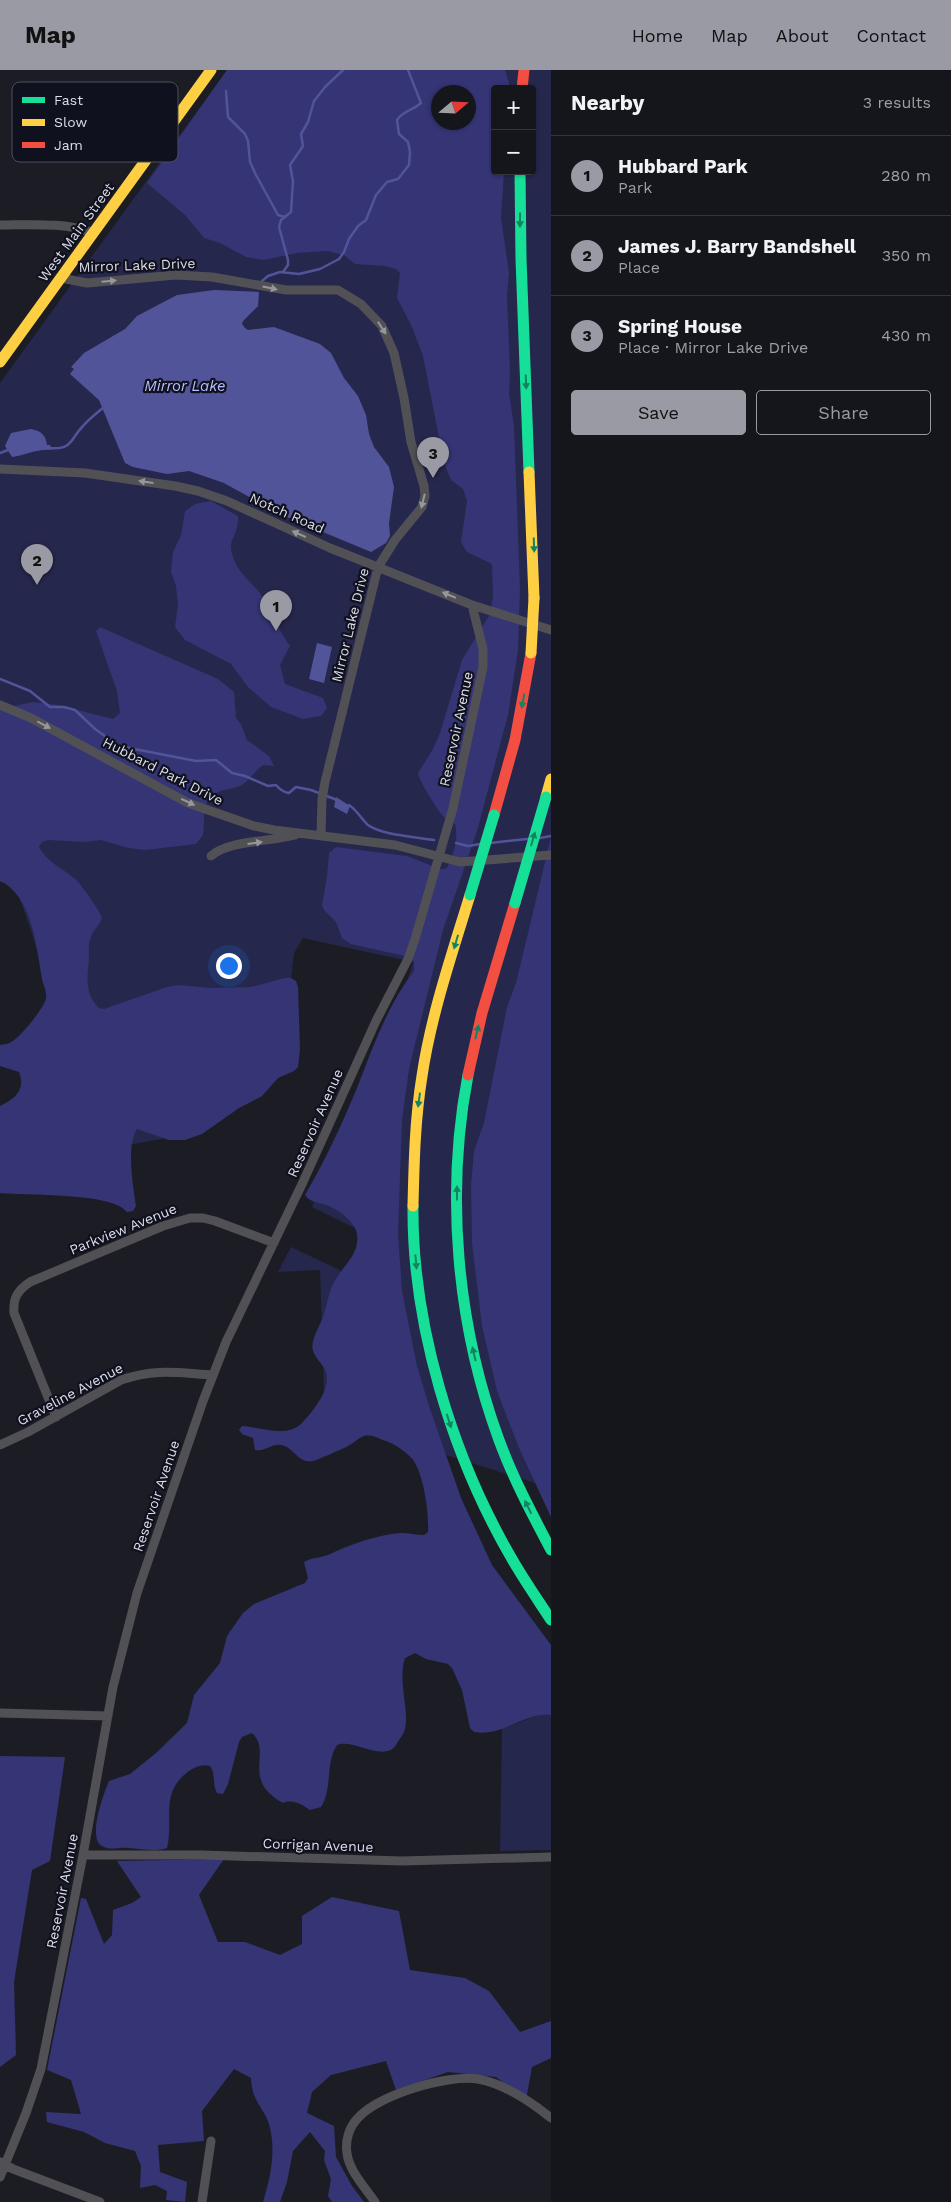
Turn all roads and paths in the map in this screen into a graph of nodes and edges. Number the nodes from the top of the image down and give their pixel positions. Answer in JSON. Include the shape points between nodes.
{"nodes":[{"id":1,"x":211,"y":70,"type":"edge"},
{"id":2,"x":524,"y":70,"type":"edge"},
{"id":3,"x":522,"y":85,"type":"edge"},
{"id":4,"x":178,"y":116,"type":"edge"},
{"id":5,"x":145,"y":162,"type":"edge"},
{"id":6,"x":520,"y":175,"type":"edge"},
{"id":7,"x":0,"y":225,"type":"edge"},
{"id":8,"x":94,"y":234,"type":"junction"},
{"id":9,"x":61,"y":278,"type":"junction"},
{"id":10,"x":0,"y":362,"type":"edge"},
{"id":11,"x":0,"y":469,"type":"edge"},
{"id":12,"x":378,"y":567,"type":"junction"},
{"id":13,"x":472,"y":605,"type":"junction"},
{"id":14,"x":551,"y":630,"type":"edge"},
{"id":15,"x":0,"y":705,"type":"edge"},
{"id":16,"x":551,"y":779,"type":"edge"},
{"id":17,"x":300,"y":833,"type":"junction"},
{"id":18,"x":321,"y":835,"type":"junction"},
{"id":19,"x":551,"y":855,"type":"edge"},
{"id":20,"x":211,"y":856,"type":"dead end"},
{"id":21,"x":439,"y":857,"type":"junction"},
{"id":22,"x":274,"y":1243,"type":"junction"},
{"id":23,"x":213,"y":1375,"type":"junction"},
{"id":24,"x":56,"y":1417,"type":"junction"},
{"id":25,"x":0,"y":1445,"type":"edge"},
{"id":26,"x":551,"y":1550,"type":"edge"},
{"id":27,"x":551,"y":1620,"type":"edge"},
{"id":28,"x":0,"y":1713,"type":"edge"},
{"id":29,"x":108,"y":1716,"type":"junction"},
{"id":30,"x":83,"y":1855,"type":"junction"},
{"id":31,"x":551,"y":1857,"type":"edge"},
{"id":32,"x":551,"y":2118,"type":"edge"},
{"id":33,"x":211,"y":2141,"type":"dead end"},
{"id":34,"x":2,"y":2163,"type":"edge"},
{"id":35,"x":0,"y":2177,"type":"edge"},
{"id":36,"x":100,"y":2202,"type":"edge"},
{"id":37,"x":202,"y":2202,"type":"edge"},
{"id":38,"x":375,"y":2202,"type":"edge"}],
"edges":[{"from":1,"to":4,"type":"main road","name":"West Main Street"},
{"from":2,"to":3,"type":"main road"},
{"from":5,"to":8,"type":"main road","name":"West Main Street"},
{"from":6,"to":27,"type":"main road","one_way":true,"bridge":true,"via":[[534,598],[531,653],[517,733],[433,1027],[420,1093],[413,1186],[417,1273],[425,1328],[435,1374],[460,1453],[501,1542]]},
{"from":7,"to":8,"type":"street","via":[[63,227]]},
{"from":8,"to":9,"type":"main road","name":"West Main Street"},
{"from":9,"to":10,"type":"main road","name":"West Main Street"},
{"from":9,"to":12,"type":"street","name":"Mirror Lake Drive","one_way":true,"via":[[87,283],[176,275],[212,277],[286,290],[338,290],[361,304],[382,326],[394,352],[425,496],[422,507]]},
{"from":12,"to":11,"type":"street","name":"Notch Road","one_way":true,"via":[[198,491],[85,473]]},
{"from":13,"to":12,"type":"street","name":"Notch Road","one_way":true},
{"from":12,"to":18,"type":"street","name":"Mirror Lake Drive","via":[[325,782]]},
{"from":13,"to":14,"type":"street","name":"Notch Road"},
{"from":13,"to":21,"type":"street","name":"Reservoir Avenue","via":[[483,649],[483,667]]},
{"from":15,"to":17,"type":"street","name":"Hubbard Park Drive","one_way":true,"via":[[31,718],[196,806],[254,826]]},
{"from":26,"to":16,"type":"main road","one_way":true,"bridge":true,"via":[[513,1475],[486,1403],[468,1330],[458,1236],[458,1158],[467,1082],[481,1018]]},
{"from":17,"to":18,"type":"street","name":"Hubbard Park Drive"},
{"from":20,"to":17,"type":"street","one_way":true,"via":[[225,847],[278,840]]},
{"from":18,"to":21,"type":"street","name":"Hubbard Park Drive","via":[[411,848]]},
{"from":19,"to":21,"type":"street","via":[[469,863]]},
{"from":21,"to":22,"type":"street","name":"Reservoir Avenue","via":[[408,959]]},
{"from":22,"to":23,"type":"street","name":"Reservoir Avenue"},
{"from":22,"to":24,"type":"street","name":"Parkview Avenue","via":[[215,1221],[190,1218],[163,1226],[30,1282],[16,1295],[14,1313]]},
{"from":23,"to":24,"type":"street","name":"Graveline Avenue","via":[[165,1371],[136,1375],[121,1380]]},
{"from":23,"to":29,"type":"street","name":"Reservoir Avenue","via":[[137,1593],[119,1657]]},
{"from":24,"to":25,"type":"street","name":"Graveline Avenue"},
{"from":28,"to":29,"type":"street"},
{"from":29,"to":30,"type":"street","name":"Reservoir Avenue"},
{"from":30,"to":31,"type":"street","name":"Corrigan Avenue","via":[[218,1855],[402,1861]]},
{"from":30,"to":34,"type":"street","name":"Reservoir Avenue","via":[[41,2069],[26,2113]]},
{"from":32,"to":38,"type":"street","via":[[511,2091],[476,2078],[448,2079],[393,2096],[358,2116],[346,2143],[350,2163]]},
{"from":33,"to":37,"type":"street"},
{"from":34,"to":35,"type":"street","name":"Reservoir Avenue"},
{"from":34,"to":36,"type":"street"}]}
